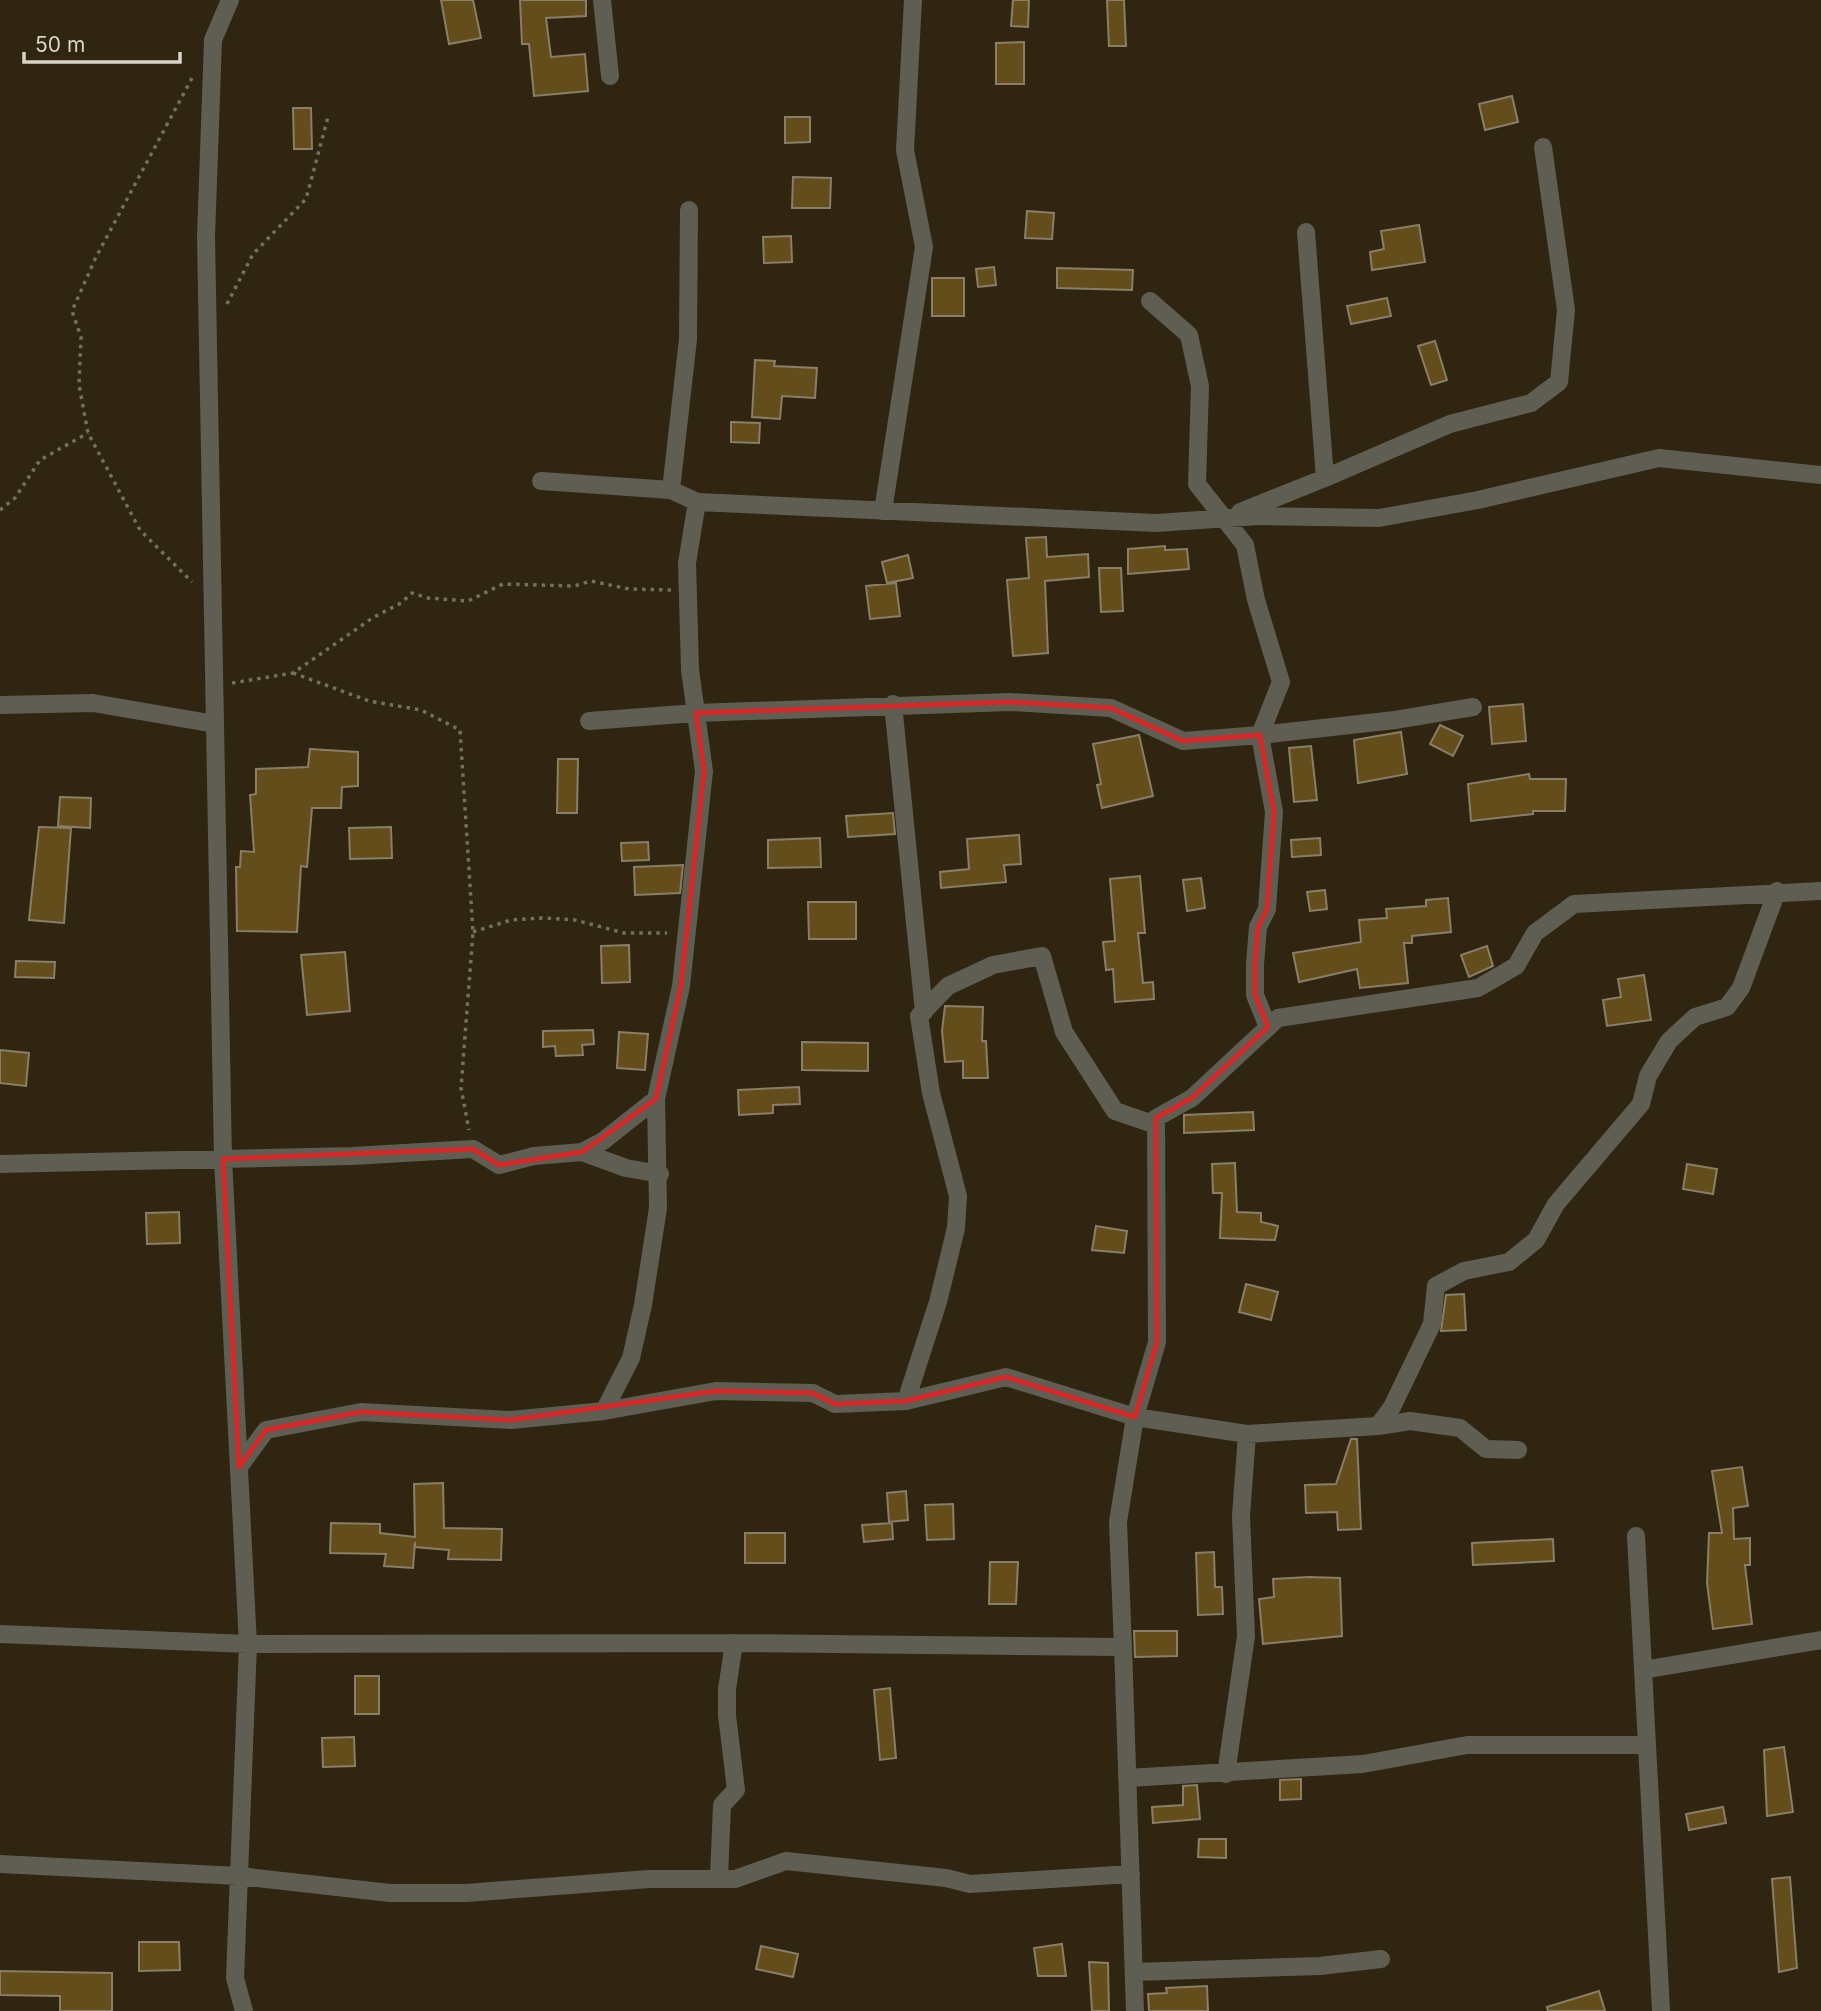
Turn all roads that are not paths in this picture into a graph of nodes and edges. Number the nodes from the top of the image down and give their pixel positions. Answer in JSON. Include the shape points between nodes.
{"nodes":[{"id":1,"x":230,"y":0,"type":"edge"},
{"id":2,"x":602,"y":0,"type":"edge"},
{"id":3,"x":913,"y":0,"type":"edge"},
{"id":4,"x":610,"y":76,"type":"dead end"},
{"id":5,"x":1543,"y":147,"type":"dead end"},
{"id":6,"x":689,"y":210,"type":"dead end"},
{"id":7,"x":1306,"y":232,"type":"dead end"},
{"id":8,"x":1150,"y":302,"type":"dead end"},
{"id":9,"x":1821,"y":475,"type":"edge"},
{"id":10,"x":1325,"y":478,"type":"junction"},
{"id":11,"x":541,"y":481,"type":"dead end"},
{"id":12,"x":671,"y":490,"type":"junction"},
{"id":13,"x":697,"y":502,"type":"junction"},
{"id":14,"x":883,"y":511,"type":"junction"},
{"id":15,"x":1223,"y":518,"type":"junction"},
{"id":16,"x":0,"y":705,"type":"edge"},
{"id":17,"x":893,"y":705,"type":"junction"},
{"id":18,"x":1473,"y":707,"type":"dead end"},
{"id":19,"x":696,"y":713,"type":"junction"},
{"id":20,"x":589,"y":721,"type":"dead end"},
{"id":21,"x":215,"y":724,"type":"junction"},
{"id":22,"x":1260,"y":735,"type":"junction"},
{"id":23,"x":1777,"y":891,"type":"junction"},
{"id":24,"x":1821,"y":891,"type":"edge"},
{"id":25,"x":924,"y":1012,"type":"junction"},
{"id":26,"x":1268,"y":1027,"type":"junction"},
{"id":27,"x":656,"y":1098,"type":"junction"},
{"id":28,"x":1156,"y":1125,"type":"junction"},
{"id":29,"x":582,"y":1152,"type":"junction"},
{"id":30,"x":223,"y":1159,"type":"junction"},
{"id":31,"x":0,"y":1164,"type":"edge"},
{"id":32,"x":660,"y":1174,"type":"junction"},
{"id":33,"x":906,"y":1401,"type":"junction"},
{"id":34,"x":604,"y":1411,"type":"junction"},
{"id":35,"x":1135,"y":1418,"type":"junction"},
{"id":36,"x":1378,"y":1426,"type":"junction"},
{"id":37,"x":1247,"y":1434,"type":"junction"},
{"id":38,"x":1518,"y":1450,"type":"dead end"},
{"id":39,"x":239,"y":1467,"type":"junction"},
{"id":40,"x":1636,"y":1536,"type":"dead end"},
{"id":41,"x":0,"y":1634,"type":"edge"},
{"id":42,"x":1821,"y":1640,"type":"edge"},
{"id":43,"x":734,"y":1643,"type":"junction"},
{"id":44,"x":248,"y":1644,"type":"junction"},
{"id":45,"x":1123,"y":1647,"type":"junction"},
{"id":46,"x":1643,"y":1670,"type":"junction"},
{"id":47,"x":1647,"y":1745,"type":"junction"},
{"id":48,"x":1226,"y":1774,"type":"junction"},
{"id":49,"x":1128,"y":1778,"type":"junction"},
{"id":50,"x":0,"y":1864,"type":"edge"},
{"id":51,"x":1131,"y":1874,"type":"junction"},
{"id":52,"x":239,"y":1876,"type":"junction"},
{"id":53,"x":719,"y":1877,"type":"junction"},
{"id":54,"x":1381,"y":1959,"type":"dead end"},
{"id":55,"x":1134,"y":1972,"type":"junction"},
{"id":56,"x":244,"y":2011,"type":"edge"},
{"id":57,"x":1135,"y":2011,"type":"edge"},
{"id":58,"x":1661,"y":2011,"type":"edge"}],
"edges":[{"from":1,"to":21,"type":"street","via":[[213,40],[209,82],[207,335]]},
{"from":2,"to":4,"type":"street"},
{"from":3,"to":14,"type":"street","via":[[905,150],[923,247]]},
{"from":5,"to":10,"type":"street","via":[[1566,310],[1559,382],[1531,403],[1450,424]]},
{"from":6,"to":12,"type":"street","via":[[688,340]]},
{"from":7,"to":10,"type":"street"},
{"from":8,"to":15,"type":"street","via":[[1189,335],[1200,386],[1197,484]]},
{"from":9,"to":15,"type":"street","via":[[1659,458],[1380,518]]},
{"from":10,"to":15,"type":"street"},
{"from":11,"to":12,"type":"street"},
{"from":12,"to":13,"type":"street"},
{"from":13,"to":14,"type":"street"},
{"from":13,"to":19,"type":"street","via":[[687,563]]},
{"from":14,"to":15,"type":"street","via":[[1156,523]]},
{"from":15,"to":22,"type":"street","via":[[1245,545],[1281,682]]},
{"from":16,"to":21,"type":"street","via":[[93,703]]},
{"from":17,"to":19,"type":"street"},
{"from":17,"to":22,"type":"street","via":[[1010,702],[1111,708],[1183,741]]},
{"from":17,"to":25,"type":"street"},
{"from":18,"to":22,"type":"street"},
{"from":19,"to":20,"type":"street"},
{"from":19,"to":27,"type":"street","via":[[704,771],[681,986]]},
{"from":21,"to":30,"type":"street"},
{"from":22,"to":26,"type":"street","via":[[1274,812],[1267,909],[1258,927],[1255,995]]},
{"from":23,"to":24,"type":"street"},
{"from":23,"to":26,"type":"street","via":[[1574,904],[1535,933],[1516,966],[1478,988],[1278,1018]]},
{"from":23,"to":36,"type":"street","via":[[1741,988],[1727,1007],[1695,1017],[1669,1041],[1648,1076],[1641,1104],[1556,1204],[1536,1240],[1509,1262],[1464,1271],[1436,1286],[1432,1324]]},
{"from":25,"to":28,"type":"street","via":[[947,986],[993,965],[1042,956],[1064,1031],[1115,1111]]},
{"from":25,"to":33,"type":"street","via":[[919,1016],[931,1093],[958,1196],[956,1228],[941,1290]]},
{"from":26,"to":28,"type":"street","via":[[1192,1098],[1156,1118]]},
{"from":27,"to":29,"type":"street","via":[[612,1135]]},
{"from":27,"to":32,"type":"street"},
{"from":28,"to":35,"type":"street","via":[[1157,1342]]},
{"from":29,"to":30,"type":"street","via":[[499,1165],[473,1149]]},
{"from":29,"to":32,"type":"street"},
{"from":30,"to":31,"type":"street"},
{"from":30,"to":39,"type":"street"},
{"from":32,"to":34,"type":"street","via":[[643,1305],[631,1358]]},
{"from":33,"to":34,"type":"street","via":[[835,1404],[813,1392],[716,1391]]},
{"from":33,"to":35,"type":"street","via":[[1006,1377]]},
{"from":34,"to":39,"type":"street","via":[[511,1420],[361,1412],[267,1430]]},
{"from":35,"to":37,"type":"street"},
{"from":35,"to":45,"type":"street","via":[[1118,1522]]},
{"from":36,"to":37,"type":"street"},
{"from":36,"to":38,"type":"street","via":[[1410,1421],[1460,1428],[1486,1449]]},
{"from":37,"to":48,"type":"street","via":[[1241,1516],[1247,1636]]},
{"from":39,"to":44,"type":"street"},
{"from":40,"to":46,"type":"street"},
{"from":41,"to":44,"type":"street"},
{"from":42,"to":46,"type":"street"},
{"from":43,"to":44,"type":"street"},
{"from":43,"to":45,"type":"street"},
{"from":43,"to":53,"type":"street","via":[[727,1702],[736,1790],[722,1805]]},
{"from":44,"to":52,"type":"street"},
{"from":45,"to":49,"type":"street"},
{"from":46,"to":47,"type":"street"},
{"from":47,"to":48,"type":"street","via":[[1467,1745],[1363,1764]]},
{"from":47,"to":58,"type":"street"},
{"from":48,"to":49,"type":"street"},
{"from":49,"to":51,"type":"street"},
{"from":50,"to":52,"type":"street"},
{"from":51,"to":53,"type":"street","via":[[970,1884],[786,1861],[735,1879]]},
{"from":51,"to":55,"type":"street"},
{"from":52,"to":53,"type":"street","via":[[390,1893],[466,1893]]},
{"from":52,"to":56,"type":"street","via":[[235,1978]]},
{"from":54,"to":55,"type":"street","via":[[1320,1966]]},
{"from":55,"to":57,"type":"street"}]}
